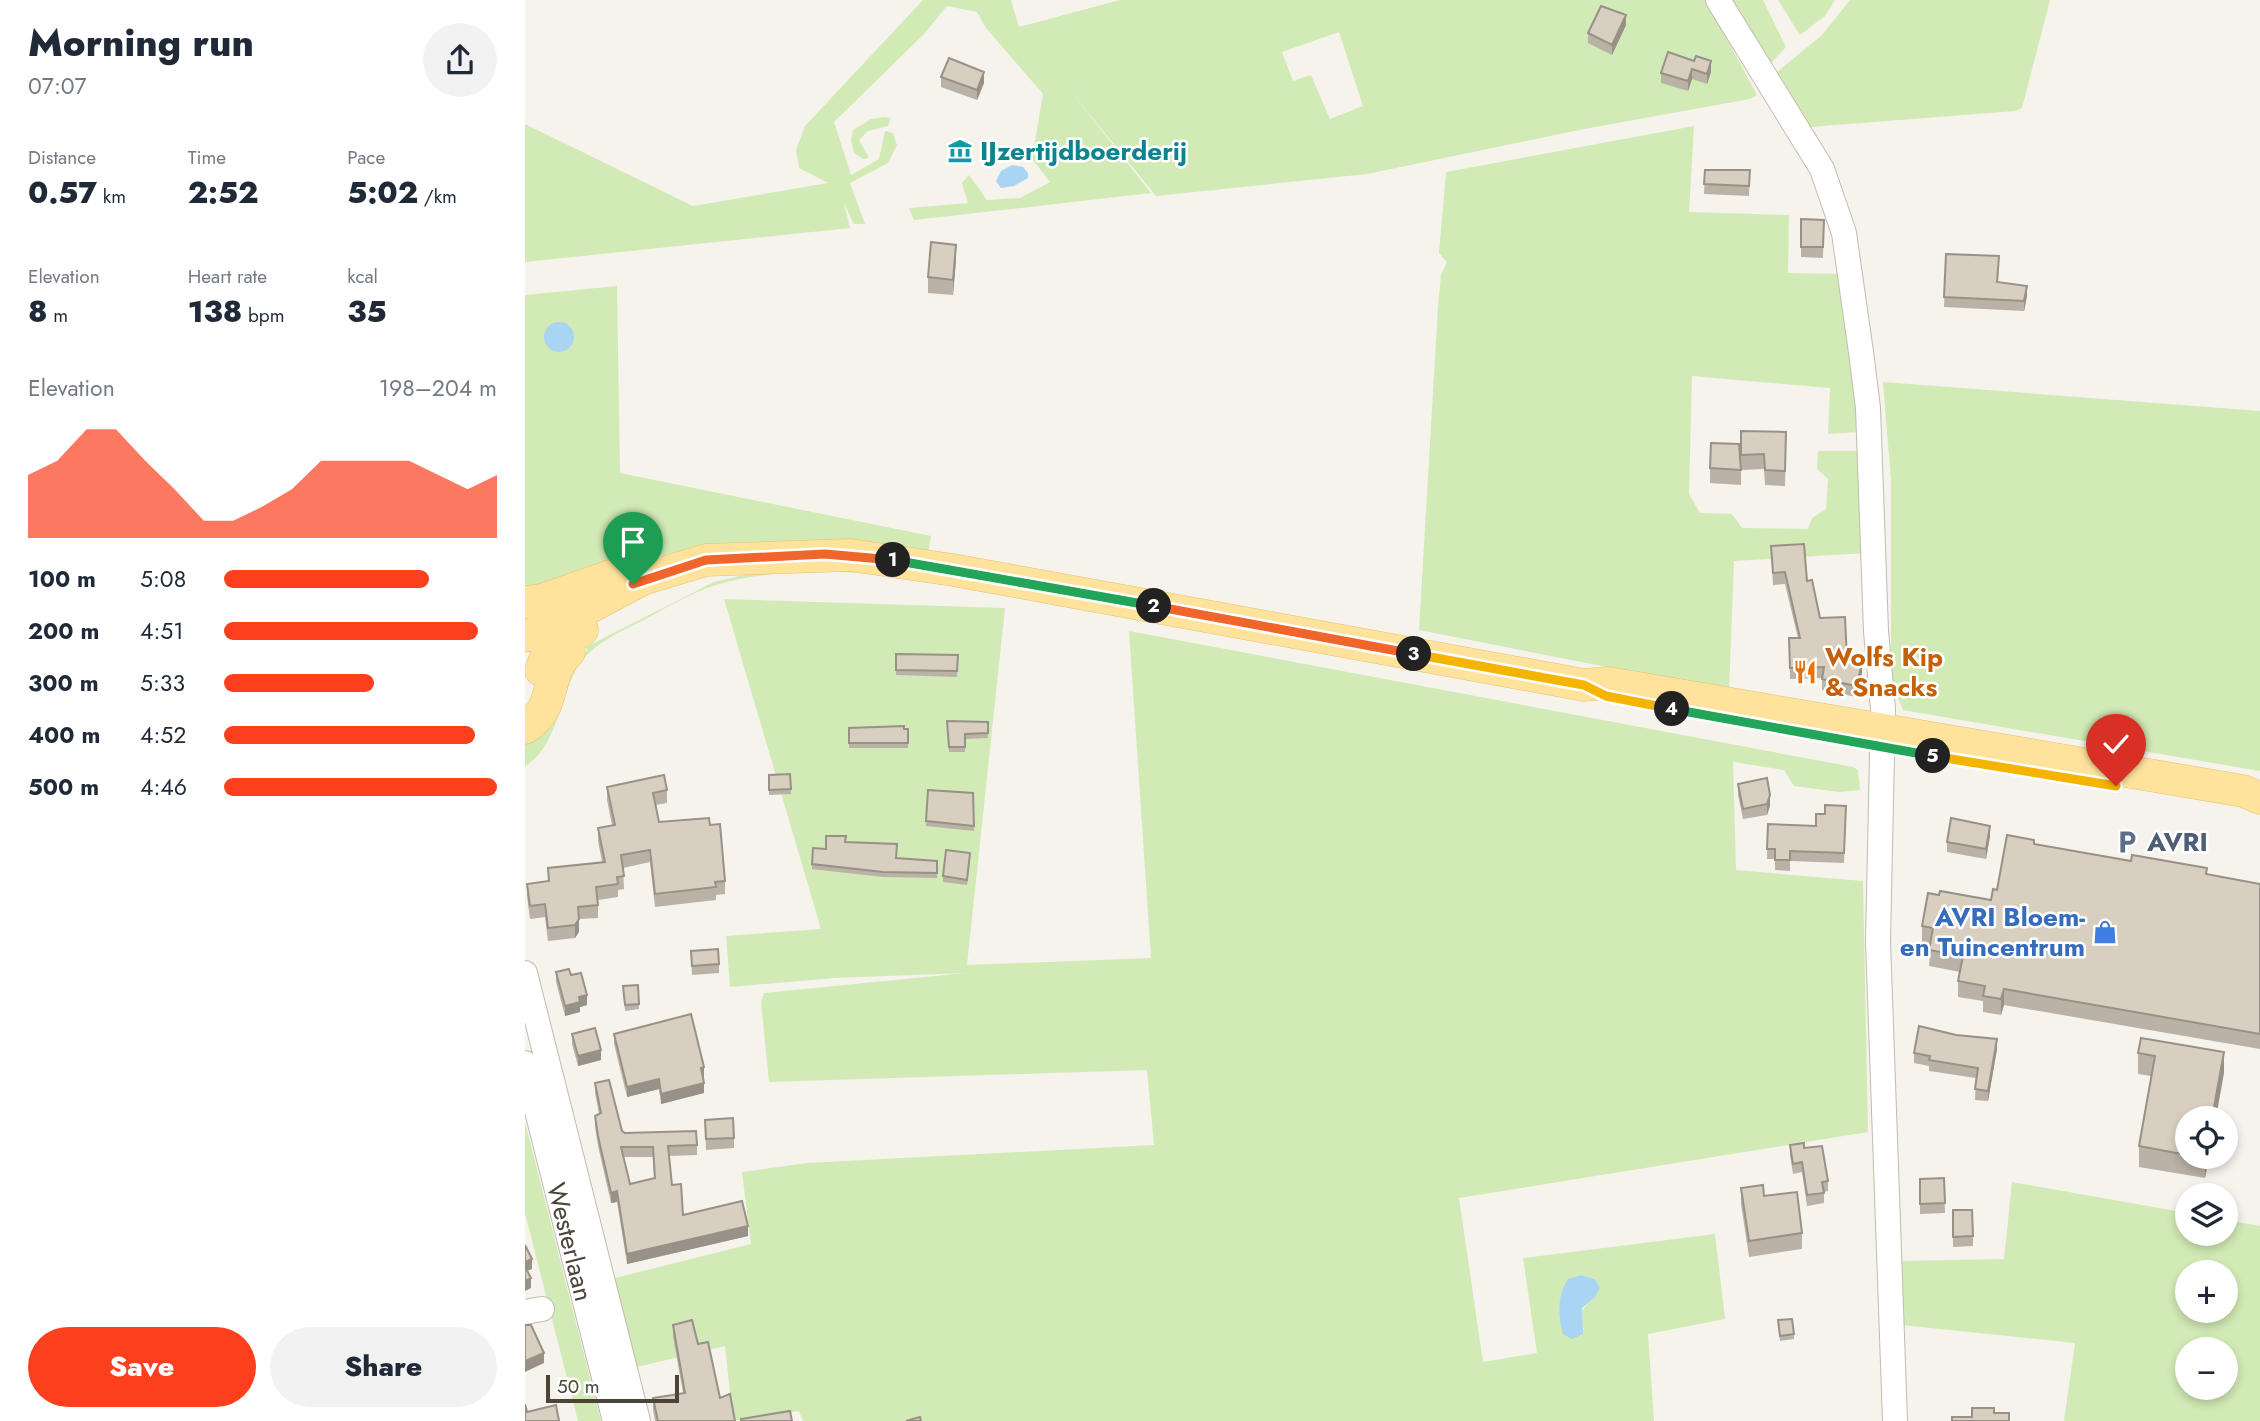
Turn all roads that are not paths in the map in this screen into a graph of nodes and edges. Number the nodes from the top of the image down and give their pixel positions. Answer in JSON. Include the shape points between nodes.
{"nodes":[{"id":1,"x":1718,"y":0,"type":"edge"},
{"id":2,"x":754,"y":558,"type":"junction"},
{"id":3,"x":676,"y":568,"type":"junction"},
{"id":4,"x":525,"y":602,"type":"edge"},
{"id":5,"x":525,"y":637,"type":"edge"},
{"id":6,"x":548,"y":670,"type":"junction"},
{"id":7,"x":525,"y":711,"type":"edge"},
{"id":8,"x":525,"y":729,"type":"edge"},
{"id":9,"x":1882,"y":738,"type":"junction"},
{"id":10,"x":2260,"y":800,"type":"edge"},
{"id":11,"x":525,"y":973,"type":"edge"},
{"id":12,"x":525,"y":1063,"type":"edge"},
{"id":13,"x":615,"y":1421,"type":"edge"},
{"id":14,"x":638,"y":1421,"type":"edge"},
{"id":15,"x":1895,"y":1421,"type":"edge"}],
"edges":[{"from":1,"to":9,"type":"street","via":[[1822,169],[1844,233],[1868,408]]},
{"from":2,"to":3,"type":"main road","via":[[706,560]]},
{"from":2,"to":6,"type":"main road","via":[[639,600],[578,632],[548,652]]},
{"from":2,"to":9,"type":"main road","via":[[825,554],[904,562],[1584,685],[1606,696]]},
{"from":3,"to":4,"type":"main road","via":[[629,569]]},
{"from":3,"to":5,"type":"main road"},
{"from":5,"to":6,"type":"main road"},
{"from":6,"to":7,"type":"main road"},
{"from":6,"to":8,"type":"main road","via":[[546,708]]},
{"from":9,"to":10,"type":"main road","via":[[2226,802]]},
{"from":9,"to":15,"type":"street","via":[[1878,941]]},
{"from":11,"to":14,"type":"street"},
{"from":12,"to":13,"type":"street","name":"Westerlaan"}]}
